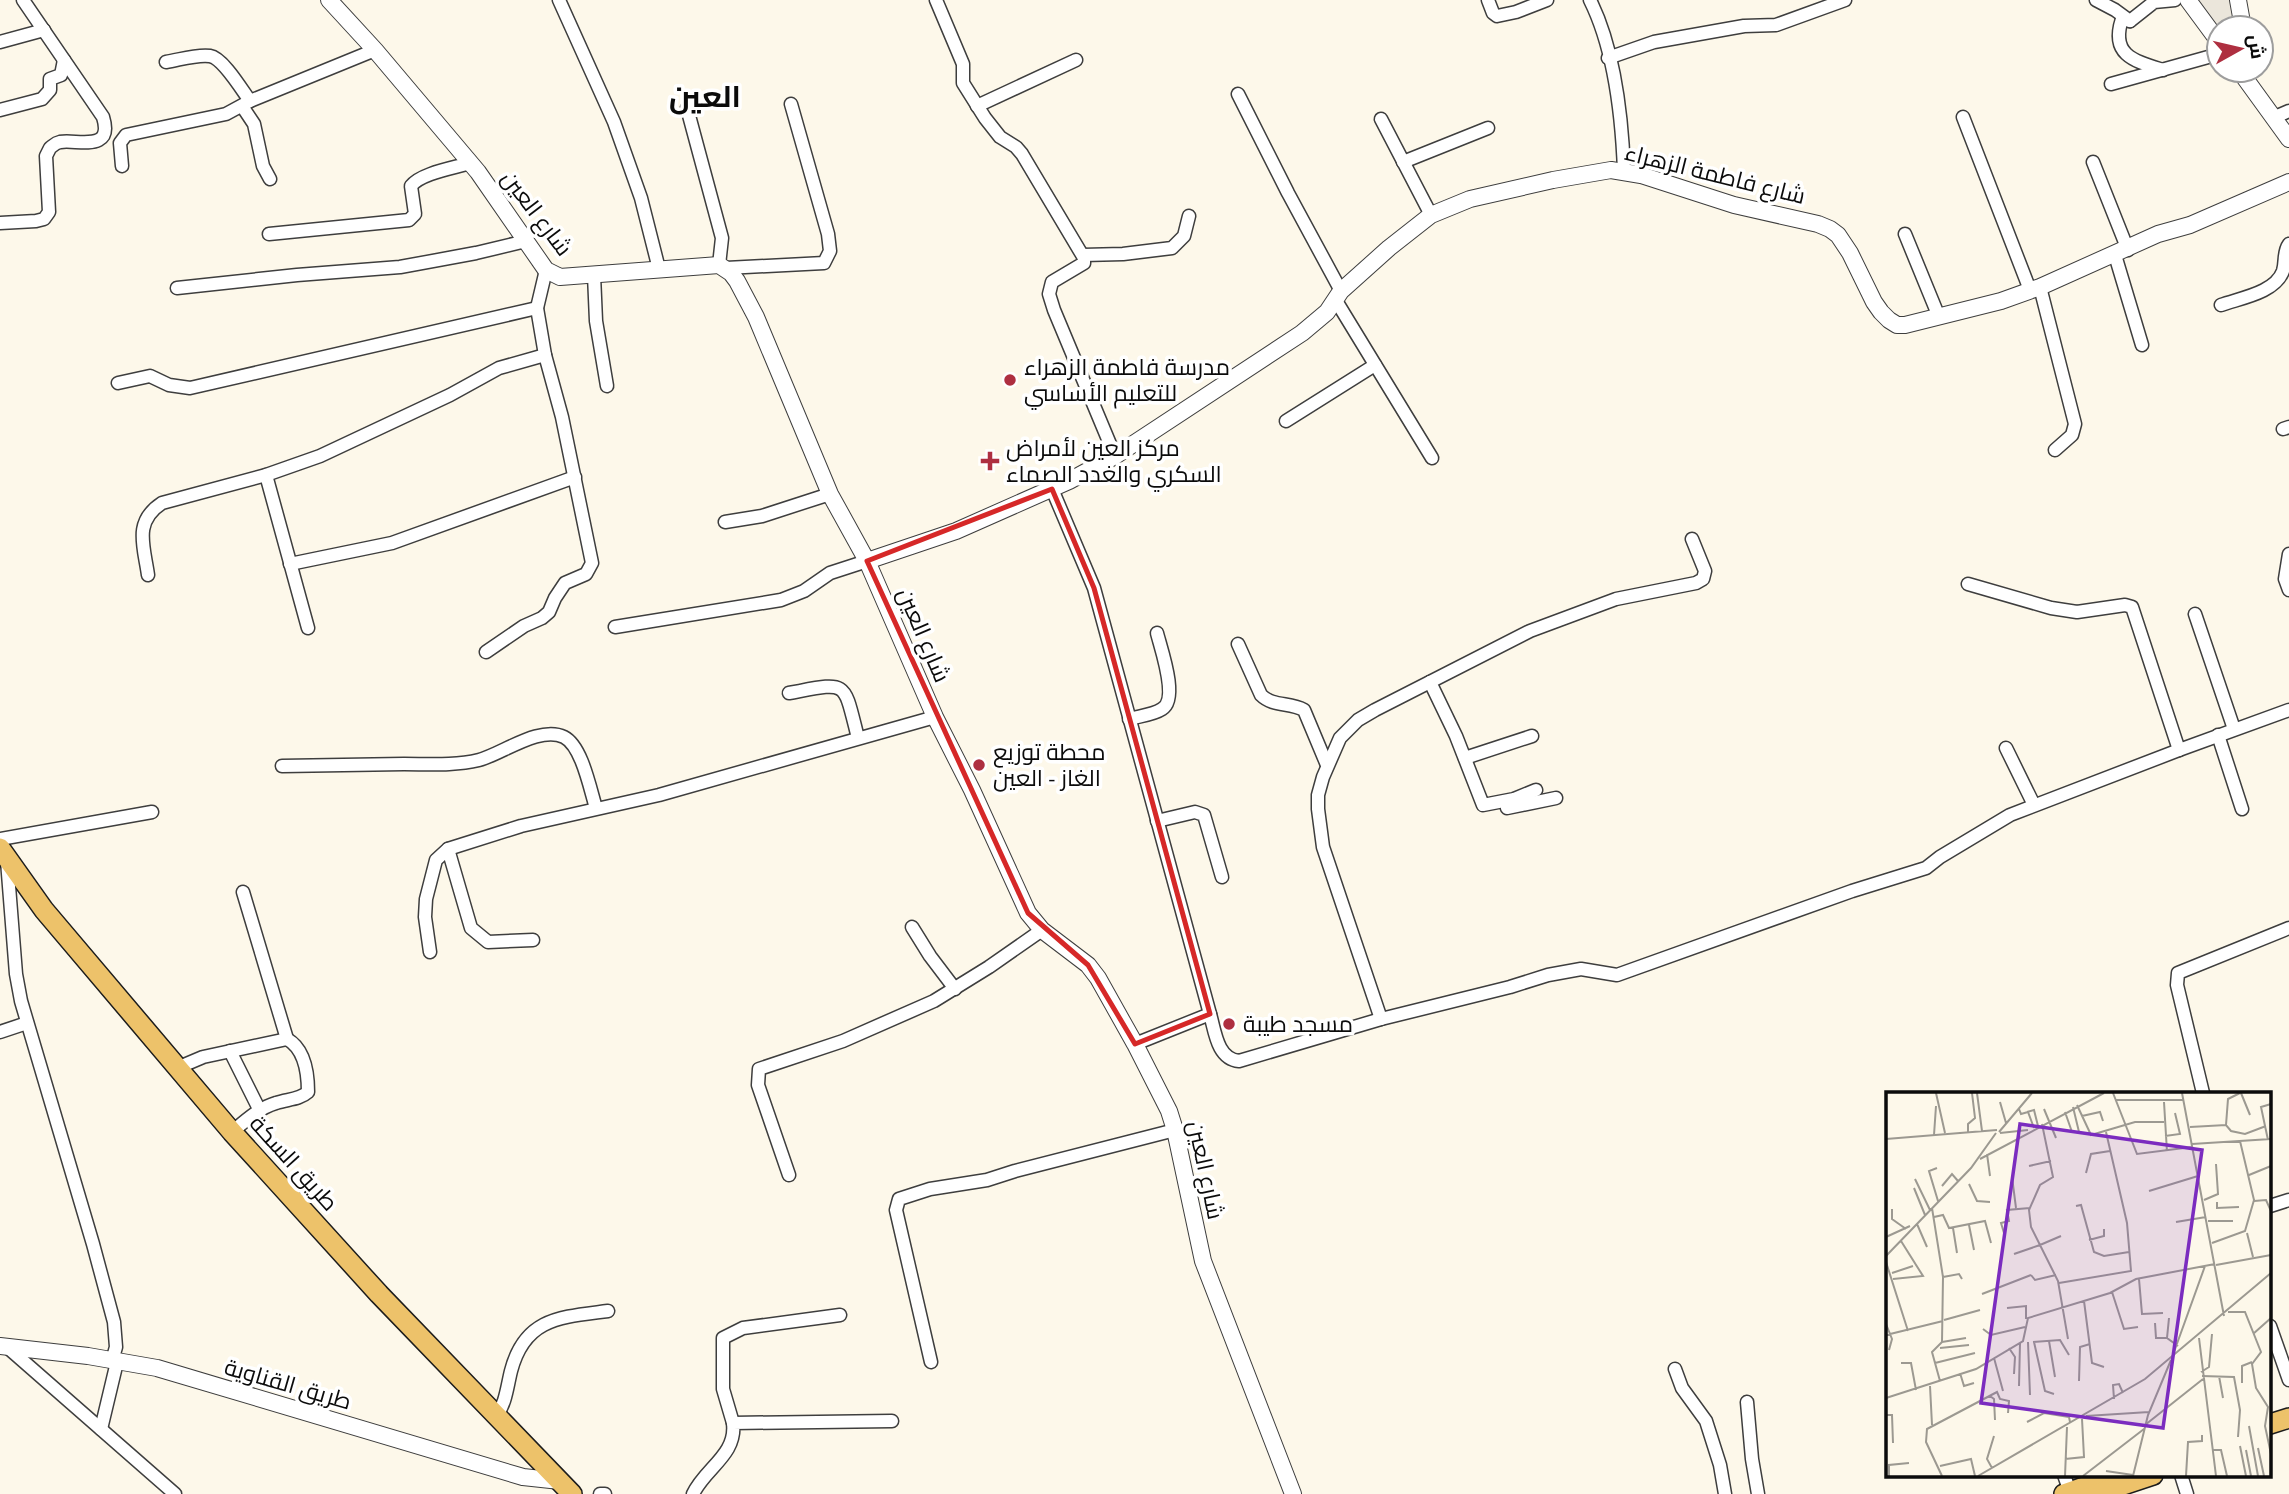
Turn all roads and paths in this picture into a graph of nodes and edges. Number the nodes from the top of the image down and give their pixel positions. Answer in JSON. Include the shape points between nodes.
{"nodes":[{"id":1,"x":23,"y":0,"type":"edge"},
{"id":2,"x":329,"y":0,"type":"edge"},
{"id":3,"x":559,"y":0,"type":"edge"},
{"id":4,"x":936,"y":0,"type":"edge"},
{"id":5,"x":1489,"y":0,"type":"edge"},
{"id":6,"x":1547,"y":0,"type":"edge"},
{"id":7,"x":1590,"y":0,"type":"edge"},
{"id":8,"x":1845,"y":0,"type":"edge"},
{"id":9,"x":2096,"y":0,"type":"edge"},
{"id":10,"x":2175,"y":0,"type":"edge"},
{"id":11,"x":2188,"y":0,"type":"edge"},
{"id":12,"x":2130,"y":21,"type":"junction"},
{"id":13,"x":2205,"y":23,"type":"edge"},
{"id":14,"x":44,"y":30,"type":"junction"},
{"id":15,"x":0,"y":42,"type":"edge"},
{"id":16,"x":374,"y":50,"type":"junction"},
{"id":17,"x":1608,"y":58,"type":"junction"},
{"id":18,"x":2205,"y":58,"type":"edge"},
{"id":19,"x":64,"y":60,"type":"junction"},
{"id":20,"x":1076,"y":60,"type":"dead end"},
{"id":21,"x":166,"y":62,"type":"dead end"},
{"id":22,"x":2164,"y":70,"type":"junction"},
{"id":23,"x":2111,"y":83,"type":"dead end"},
{"id":24,"x":2250,"y":84,"type":"edge"},
{"id":25,"x":2255,"y":84,"type":"edge"},
{"id":26,"x":2257,"y":93,"type":"junction"},
{"id":27,"x":1238,"y":94,"type":"dead end"},
{"id":28,"x":246,"y":103,"type":"junction"},
{"id":29,"x":791,"y":104,"type":"dead end"},
{"id":30,"x":977,"y":106,"type":"junction"},
{"id":31,"x":687,"y":108,"type":"dead end"},
{"id":32,"x":0,"y":110,"type":"edge"},
{"id":33,"x":2282,"y":114,"type":"edge"},
{"id":34,"x":1963,"y":117,"type":"dead end"},
{"id":35,"x":1381,"y":119,"type":"dead end"},
{"id":36,"x":1488,"y":128,"type":"dead end"},
{"id":37,"x":2289,"y":139,"type":"edge"},
{"id":38,"x":1403,"y":162,"type":"junction"},
{"id":39,"x":2093,"y":162,"type":"dead end"},
{"id":40,"x":470,"y":163,"type":"junction"},
{"id":41,"x":122,"y":166,"type":"dead end"},
{"id":42,"x":1624,"y":172,"type":"junction"},
{"id":43,"x":270,"y":179,"type":"dead end"},
{"id":44,"x":2289,"y":182,"type":"edge"},
{"id":45,"x":1431,"y":215,"type":"junction"},
{"id":46,"x":1189,"y":216,"type":"dead end"},
{"id":47,"x":0,"y":223,"type":"edge"},
{"id":48,"x":269,"y":234,"type":"dead end"},
{"id":49,"x":1905,"y":234,"type":"dead end"},
{"id":50,"x":526,"y":241,"type":"junction"},
{"id":51,"x":2289,"y":244,"type":"edge"},
{"id":52,"x":2121,"y":252,"type":"junction"},
{"id":53,"x":1083,"y":255,"type":"junction"},
{"id":54,"x":722,"y":267,"type":"junction"},
{"id":55,"x":659,"y":269,"type":"junction"},
{"id":56,"x":546,"y":270,"type":"junction"},
{"id":57,"x":594,"y":275,"type":"junction"},
{"id":58,"x":177,"y":288,"type":"dead end"},
{"id":59,"x":2035,"y":289,"type":"junction"},
{"id":60,"x":1338,"y":295,"type":"junction"},
{"id":61,"x":2221,"y":305,"type":"dead end"},
{"id":62,"x":537,"y":308,"type":"junction"},
{"id":63,"x":1939,"y":317,"type":"junction"},
{"id":64,"x":2142,"y":345,"type":"dead end"},
{"id":65,"x":545,"y":355,"type":"junction"},
{"id":66,"x":1375,"y":365,"type":"junction"},
{"id":67,"x":118,"y":383,"type":"dead end"},
{"id":68,"x":607,"y":386,"type":"dead end"},
{"id":69,"x":1286,"y":421,"type":"dead end"},
{"id":70,"x":2055,"y":450,"type":"dead end"},
{"id":71,"x":1115,"y":456,"type":"junction"},
{"id":72,"x":1432,"y":458,"type":"dead end"},
{"id":73,"x":266,"y":475,"type":"junction"},
{"id":74,"x":575,"y":477,"type":"junction"},
{"id":75,"x":1052,"y":489,"type":"junction"},
{"id":76,"x":830,"y":494,"type":"junction"},
{"id":77,"x":725,"y":522,"type":"dead end"},
{"id":78,"x":1692,"y":539,"type":"dead end"},
{"id":79,"x":2289,"y":554,"type":"edge"},
{"id":80,"x":867,"y":561,"type":"junction"},
{"id":81,"x":290,"y":564,"type":"junction"},
{"id":82,"x":148,"y":575,"type":"dead end"},
{"id":83,"x":1968,"y":584,"type":"dead end"},
{"id":84,"x":2289,"y":590,"type":"edge"},
{"id":85,"x":2195,"y":614,"type":"dead end"},
{"id":86,"x":615,"y":627,"type":"dead end"},
{"id":87,"x":308,"y":628,"type":"dead end"},
{"id":88,"x":1157,"y":633,"type":"dead end"},
{"id":89,"x":1238,"y":644,"type":"dead end"},
{"id":90,"x":486,"y":652,"type":"dead end"},
{"id":91,"x":1430,"y":682,"type":"junction"},
{"id":92,"x":789,"y":693,"type":"dead end"},
{"id":93,"x":2289,"y":710,"type":"edge"},
{"id":94,"x":935,"y":717,"type":"junction"},
{"id":95,"x":1129,"y":719,"type":"junction"},
{"id":96,"x":2234,"y":729,"type":"junction"},
{"id":97,"x":2218,"y":735,"type":"junction"},
{"id":98,"x":1532,"y":736,"type":"dead end"},
{"id":99,"x":858,"y":738,"type":"junction"},
{"id":100,"x":2006,"y":748,"type":"dead end"},
{"id":101,"x":2179,"y":750,"type":"junction"},
{"id":102,"x":1465,"y":758,"type":"junction"},
{"id":103,"x":1327,"y":765,"type":"junction"},
{"id":104,"x":282,"y":766,"type":"dead end"},
{"id":105,"x":1536,"y":790,"type":"dead end"},
{"id":106,"x":1556,"y":798,"type":"dead end"},
{"id":107,"x":1483,"y":805,"type":"junction"},
{"id":108,"x":2034,"y":806,"type":"junction"},
{"id":109,"x":596,"y":808,"type":"junction"},
{"id":110,"x":2242,"y":809,"type":"dead end"},
{"id":111,"x":152,"y":811,"type":"dead end"},
{"id":112,"x":1157,"y":821,"type":"junction"},
{"id":113,"x":2,"y":848,"type":"edge"},
{"id":114,"x":448,"y":849,"type":"junction"},
{"id":115,"x":1222,"y":877,"type":"dead end"},
{"id":116,"x":243,"y":892,"type":"dead end"},
{"id":117,"x":912,"y":927,"type":"dead end"},
{"id":118,"x":2289,"y":928,"type":"edge"},
{"id":119,"x":1042,"y":930,"type":"junction"},
{"id":120,"x":533,"y":940,"type":"dead end"},
{"id":121,"x":430,"y":952,"type":"dead end"},
{"id":122,"x":955,"y":989,"type":"junction"},
{"id":123,"x":1209,"y":1014,"type":"junction"},
{"id":124,"x":1381,"y":1019,"type":"junction"},
{"id":125,"x":27,"y":1023,"type":"junction"},
{"id":126,"x":0,"y":1032,"type":"edge"},
{"id":127,"x":287,"y":1039,"type":"junction"},
{"id":128,"x":1135,"y":1044,"type":"junction"},
{"id":129,"x":230,"y":1051,"type":"junction"},
{"id":130,"x":177,"y":1068,"type":"junction"},
{"id":131,"x":2203,"y":1092,"type":"edge"},
{"id":132,"x":260,"y":1111,"type":"junction"},
{"id":133,"x":1175,"y":1130,"type":"junction"},
{"id":134,"x":232,"y":1132,"type":"junction"},
{"id":135,"x":789,"y":1175,"type":"dead end"},
{"id":136,"x":2289,"y":1200,"type":"edge"},
{"id":137,"x":2272,"y":1205,"type":"edge"},
{"id":138,"x":608,"y":1311,"type":"dead end"},
{"id":139,"x":840,"y":1315,"type":"dead end"},
{"id":140,"x":2272,"y":1332,"type":"edge"},
{"id":141,"x":3,"y":1346,"type":"edge"},
{"id":142,"x":115,"y":1361,"type":"junction"},
{"id":143,"x":931,"y":1362,"type":"dead end"},
{"id":144,"x":1675,"y":1369,"type":"dead end"},
{"id":145,"x":2289,"y":1380,"type":"edge"},
{"id":146,"x":1747,"y":1402,"type":"dead end"},
{"id":147,"x":496,"y":1417,"type":"junction"},
{"id":148,"x":2289,"y":1418,"type":"edge"},
{"id":149,"x":892,"y":1421,"type":"dead end"},
{"id":150,"x":733,"y":1423,"type":"junction"},
{"id":151,"x":2272,"y":1423,"type":"edge"},
{"id":152,"x":101,"y":1429,"type":"junction"},
{"id":153,"x":2289,"y":1429,"type":"edge"},
{"id":154,"x":2272,"y":1434,"type":"edge"},
{"id":155,"x":2116,"y":1476,"type":"edge"},
{"id":156,"x":2150,"y":1476,"type":"edge"},
{"id":157,"x":2181,"y":1476,"type":"edge"},
{"id":158,"x":2066,"y":1487,"type":"edge"},
{"id":159,"x":566,"y":1488,"type":"edge"},
{"id":160,"x":1728,"y":1493,"type":"edge"},
{"id":161,"x":175,"y":1494,"type":"edge"},
{"id":162,"x":693,"y":1494,"type":"edge"},
{"id":163,"x":1293,"y":1494,"type":"edge"},
{"id":164,"x":1758,"y":1494,"type":"edge"},
{"id":165,"x":2096,"y":1494,"type":"edge"},
{"id":166,"x":2187,"y":1494,"type":"edge"}],
"edges":[{"from":1,"to":14,"type":"street"},
{"from":2,"to":16,"type":"street","name":"شارع العين"},
{"from":3,"to":55,"type":"street","via":[[614,122],[641,198]]},
{"from":4,"to":30,"type":"street","via":[[963,64],[963,83]]},
{"from":5,"to":6,"type":"street","via":[[1497,16]]},
{"from":7,"to":17,"type":"street"},
{"from":8,"to":17,"type":"street","via":[[1776,25],[1744,26],[1654,43]]},
{"from":9,"to":12,"type":"street"},
{"from":10,"to":12,"type":"street","via":[[2154,2]]},
{"from":11,"to":13,"type":"street"},
{"from":12,"to":22,"type":"street","via":[[2122,19],[2118,31],[2129,59]]},
{"from":14,"to":15,"type":"street"},
{"from":14,"to":19,"type":"street"},
{"from":16,"to":28,"type":"street"},
{"from":16,"to":40,"type":"street","name":"شارع العين"},
{"from":17,"to":42,"type":"street","via":[[1621,121]]},
{"from":18,"to":22,"type":"street"},
{"from":19,"to":32,"type":"street","via":[[61,75],[50,79],[50,90],[42,99]]},
{"from":19,"to":47,"type":"street","via":[[103,117],[105,130],[92,143],[62,142],[50,148],[46,156],[49,212],[44,219]]},
{"from":20,"to":30,"type":"street"},
{"from":21,"to":28,"type":"street","via":[[213,57],[221,62]]},
{"from":22,"to":23,"type":"street"},
{"from":24,"to":26,"type":"street"},
{"from":25,"to":26,"type":"street"},
{"from":26,"to":33,"type":"street"},
{"from":27,"to":60,"type":"street"},
{"from":28,"to":41,"type":"street","via":[[217,116],[126,135],[120,143]]},
{"from":28,"to":43,"type":"street"},
{"from":29,"to":54,"type":"street","via":[[831,251],[824,263]]},
{"from":30,"to":53,"type":"street","via":[[1000,137],[1022,154]]},
{"from":31,"to":54,"type":"street","via":[[722,238]]},
{"from":33,"to":37,"type":"street"},
{"from":34,"to":59,"type":"street"},
{"from":35,"to":38,"type":"street"},
{"from":36,"to":38,"type":"street"},
{"from":38,"to":45,"type":"street"},
{"from":39,"to":52,"type":"street"},
{"from":40,"to":48,"type":"street","via":[[414,182],[415,214],[409,220]]},
{"from":40,"to":50,"type":"street","name":"شارع العين"},
{"from":42,"to":45,"type":"street","name":"شارع فاطمة الزهراء","via":[[1599,171],[1553,180],[1471,199]]},
{"from":42,"to":63,"type":"street","name":"شارع فاطمة الزهراء","via":[[1830,229],[1850,253],[1874,302],[1889,320],[1905,325]]},
{"from":44,"to":52,"type":"street","name":"شارع فاطمة الزهراء"},
{"from":45,"to":60,"type":"street","name":"شارع فاطمة الزهراء"},
{"from":46,"to":53,"type":"street","via":[[1184,236],[1172,247]]},
{"from":49,"to":63,"type":"street"},
{"from":50,"to":56,"type":"street","name":"شارع العين"},
{"from":50,"to":58,"type":"street","via":[[400,267]]},
{"from":51,"to":61,"type":"street","via":[[2278,279],[2256,293]]},
{"from":52,"to":59,"type":"street","name":"شارع فاطمة الزهراء"},
{"from":52,"to":64,"type":"street"},
{"from":53,"to":71,"type":"street","via":[[1084,263],[1057,277],[1049,294]]},
{"from":54,"to":55,"type":"street","name":"شارع العين"},
{"from":54,"to":76,"type":"street","name":"شارع العين","via":[[737,281],[756,317]]},
{"from":55,"to":57,"type":"street","name":"شارع العين"},
{"from":56,"to":57,"type":"street","name":"شارع العين","via":[[560,277]]},
{"from":56,"to":62,"type":"street"},
{"from":57,"to":68,"type":"street"},
{"from":59,"to":63,"type":"street","name":"شارع فاطمة الزهراء"},
{"from":59,"to":70,"type":"street","via":[[2075,424],[2072,435]]},
{"from":60,"to":66,"type":"street"},
{"from":60,"to":71,"type":"street","name":"شارع فاطمة الزهراء","via":[[1320,320],[1302,334]]},
{"from":62,"to":65,"type":"street"},
{"from":62,"to":67,"type":"street","via":[[190,388],[150,376]]},
{"from":65,"to":73,"type":"street","via":[[499,368],[320,456]]},
{"from":65,"to":74,"type":"street"},
{"from":66,"to":69,"type":"street"},
{"from":66,"to":72,"type":"street"},
{"from":71,"to":75,"type":"street","name":"شارع فاطمة الزهراء"},
{"from":73,"to":81,"type":"street"},
{"from":73,"to":82,"type":"street","via":[[155,508],[142,528]]},
{"from":74,"to":81,"type":"street","via":[[392,543]]},
{"from":74,"to":90,"type":"street","via":[[592,563],[586,574],[565,583],[542,618]]},
{"from":75,"to":80,"type":"street","name":"شارع فاطمة الزهراء","via":[[956,531]]},
{"from":75,"to":95,"type":"street","via":[[1094,588]]},
{"from":76,"to":77,"type":"street","via":[[762,516]]},
{"from":76,"to":80,"type":"street","name":"شارع العين"},
{"from":78,"to":91,"type":"street","via":[[1705,570],[1696,583],[1616,599],[1530,631]]},
{"from":79,"to":84,"type":"street","via":[[2285,579]]},
{"from":80,"to":86,"type":"street","via":[[830,573],[781,600]]},
{"from":80,"to":94,"type":"street","name":"شارع العين"},
{"from":81,"to":87,"type":"street"},
{"from":83,"to":101,"type":"street","via":[[2077,612],[2132,607]]},
{"from":85,"to":96,"type":"street"},
{"from":88,"to":95,"type":"street","via":[[1170,687],[1168,702],[1163,709]]},
{"from":89,"to":103,"type":"street","via":[[1268,702],[1304,710]]},
{"from":91,"to":102,"type":"street"},
{"from":91,"to":103,"type":"street","via":[[1348,729]]},
{"from":92,"to":99,"type":"street","via":[[827,686],[843,690]]},
{"from":93,"to":96,"type":"street"},
{"from":94,"to":99,"type":"street"},
{"from":94,"to":119,"type":"street","name":"شارع العين","via":[[1028,914]]},
{"from":95,"to":112,"type":"street"},
{"from":96,"to":97,"type":"street"},
{"from":97,"to":101,"type":"street"},
{"from":97,"to":110,"type":"street"},
{"from":98,"to":102,"type":"street"},
{"from":99,"to":109,"type":"street","via":[[677,790]]},
{"from":100,"to":108,"type":"street"},
{"from":101,"to":108,"type":"street"},
{"from":102,"to":107,"type":"street"},
{"from":103,"to":124,"type":"street","via":[[1318,795],[1323,847]]},
{"from":104,"to":109,"type":"street","via":[[453,764],[488,757],[551,734],[567,739],[577,750]]},
{"from":105,"to":107,"type":"street"},
{"from":106,"to":107,"type":"street","via":[[1492,812]]},
{"from":108,"to":124,"type":"street","via":[[2010,815],[1926,868],[1617,975],[1581,969]]},
{"from":109,"to":114,"type":"street"},
{"from":111,"to":113,"type":"street"},
{"from":112,"to":115,"type":"street","via":[[1195,812],[1204,815]]},
{"from":112,"to":123,"type":"street"},
{"from":113,"to":125,"type":"street","via":[[16,974]]},
{"from":113,"to":130,"type":"main road","name":"طريق السكة","via":[[44,909]]},
{"from":114,"to":120,"type":"street","via":[[471,928],[488,942]]},
{"from":114,"to":121,"type":"street","via":[[436,860],[426,900]]},
{"from":116,"to":127,"type":"street"},
{"from":117,"to":122,"type":"street"},
{"from":118,"to":131,"type":"street","via":[[2178,973]]},
{"from":119,"to":122,"type":"street"},
{"from":119,"to":128,"type":"street","name":"شارع العين","via":[[1098,978]]},
{"from":122,"to":135,"type":"street","via":[[843,1041],[759,1069],[758,1085]]},
{"from":123,"to":124,"type":"street","via":[[1221,1050],[1239,1062]]},
{"from":123,"to":128,"type":"street"},
{"from":125,"to":126,"type":"street"},
{"from":125,"to":142,"type":"street","via":[[114,1322]]},
{"from":127,"to":129,"type":"street"},
{"from":127,"to":132,"type":"street","via":[[301,1052],[308,1091]]},
{"from":128,"to":133,"type":"street","name":"شارع العين"},
{"from":129,"to":130,"type":"street"},
{"from":129,"to":132,"type":"street"},
{"from":130,"to":134,"type":"main road","name":"طريق السكة"},
{"from":132,"to":134,"type":"street"},
{"from":133,"to":143,"type":"street","via":[[900,1199],[896,1210]]},
{"from":133,"to":163,"type":"street","name":"شارع العين","via":[[1203,1261]]},
{"from":134,"to":147,"type":"main road","name":"طريق السكة"},
{"from":136,"to":137,"type":"street"},
{"from":138,"to":147,"type":"street","via":[[557,1317],[538,1326],[518,1350]]},
{"from":139,"to":150,"type":"street","via":[[743,1328],[723,1338],[723,1389]]},
{"from":140,"to":145,"type":"street"},
{"from":141,"to":142,"type":"street","name":"طريق القناوية"},
{"from":141,"to":152,"type":"street"},
{"from":142,"to":152,"type":"street"},
{"from":142,"to":159,"type":"street","name":"طريق القناوية","via":[[157,1368]]},
{"from":144,"to":160,"type":"street","via":[[1682,1388],[1706,1422]]},
{"from":146,"to":164,"type":"street"},
{"from":147,"to":159,"type":"main road","name":"طريق السكة"},
{"from":148,"to":151,"type":"main road"},
{"from":149,"to":150,"type":"street"},
{"from":150,"to":162,"type":"street","via":[[730,1447]]},
{"from":152,"to":161,"type":"street"},
{"from":153,"to":154,"type":"main road"},
{"from":155,"to":158,"type":"main road"},
{"from":156,"to":165,"type":"main road"},
{"from":157,"to":166,"type":"street"}]}
